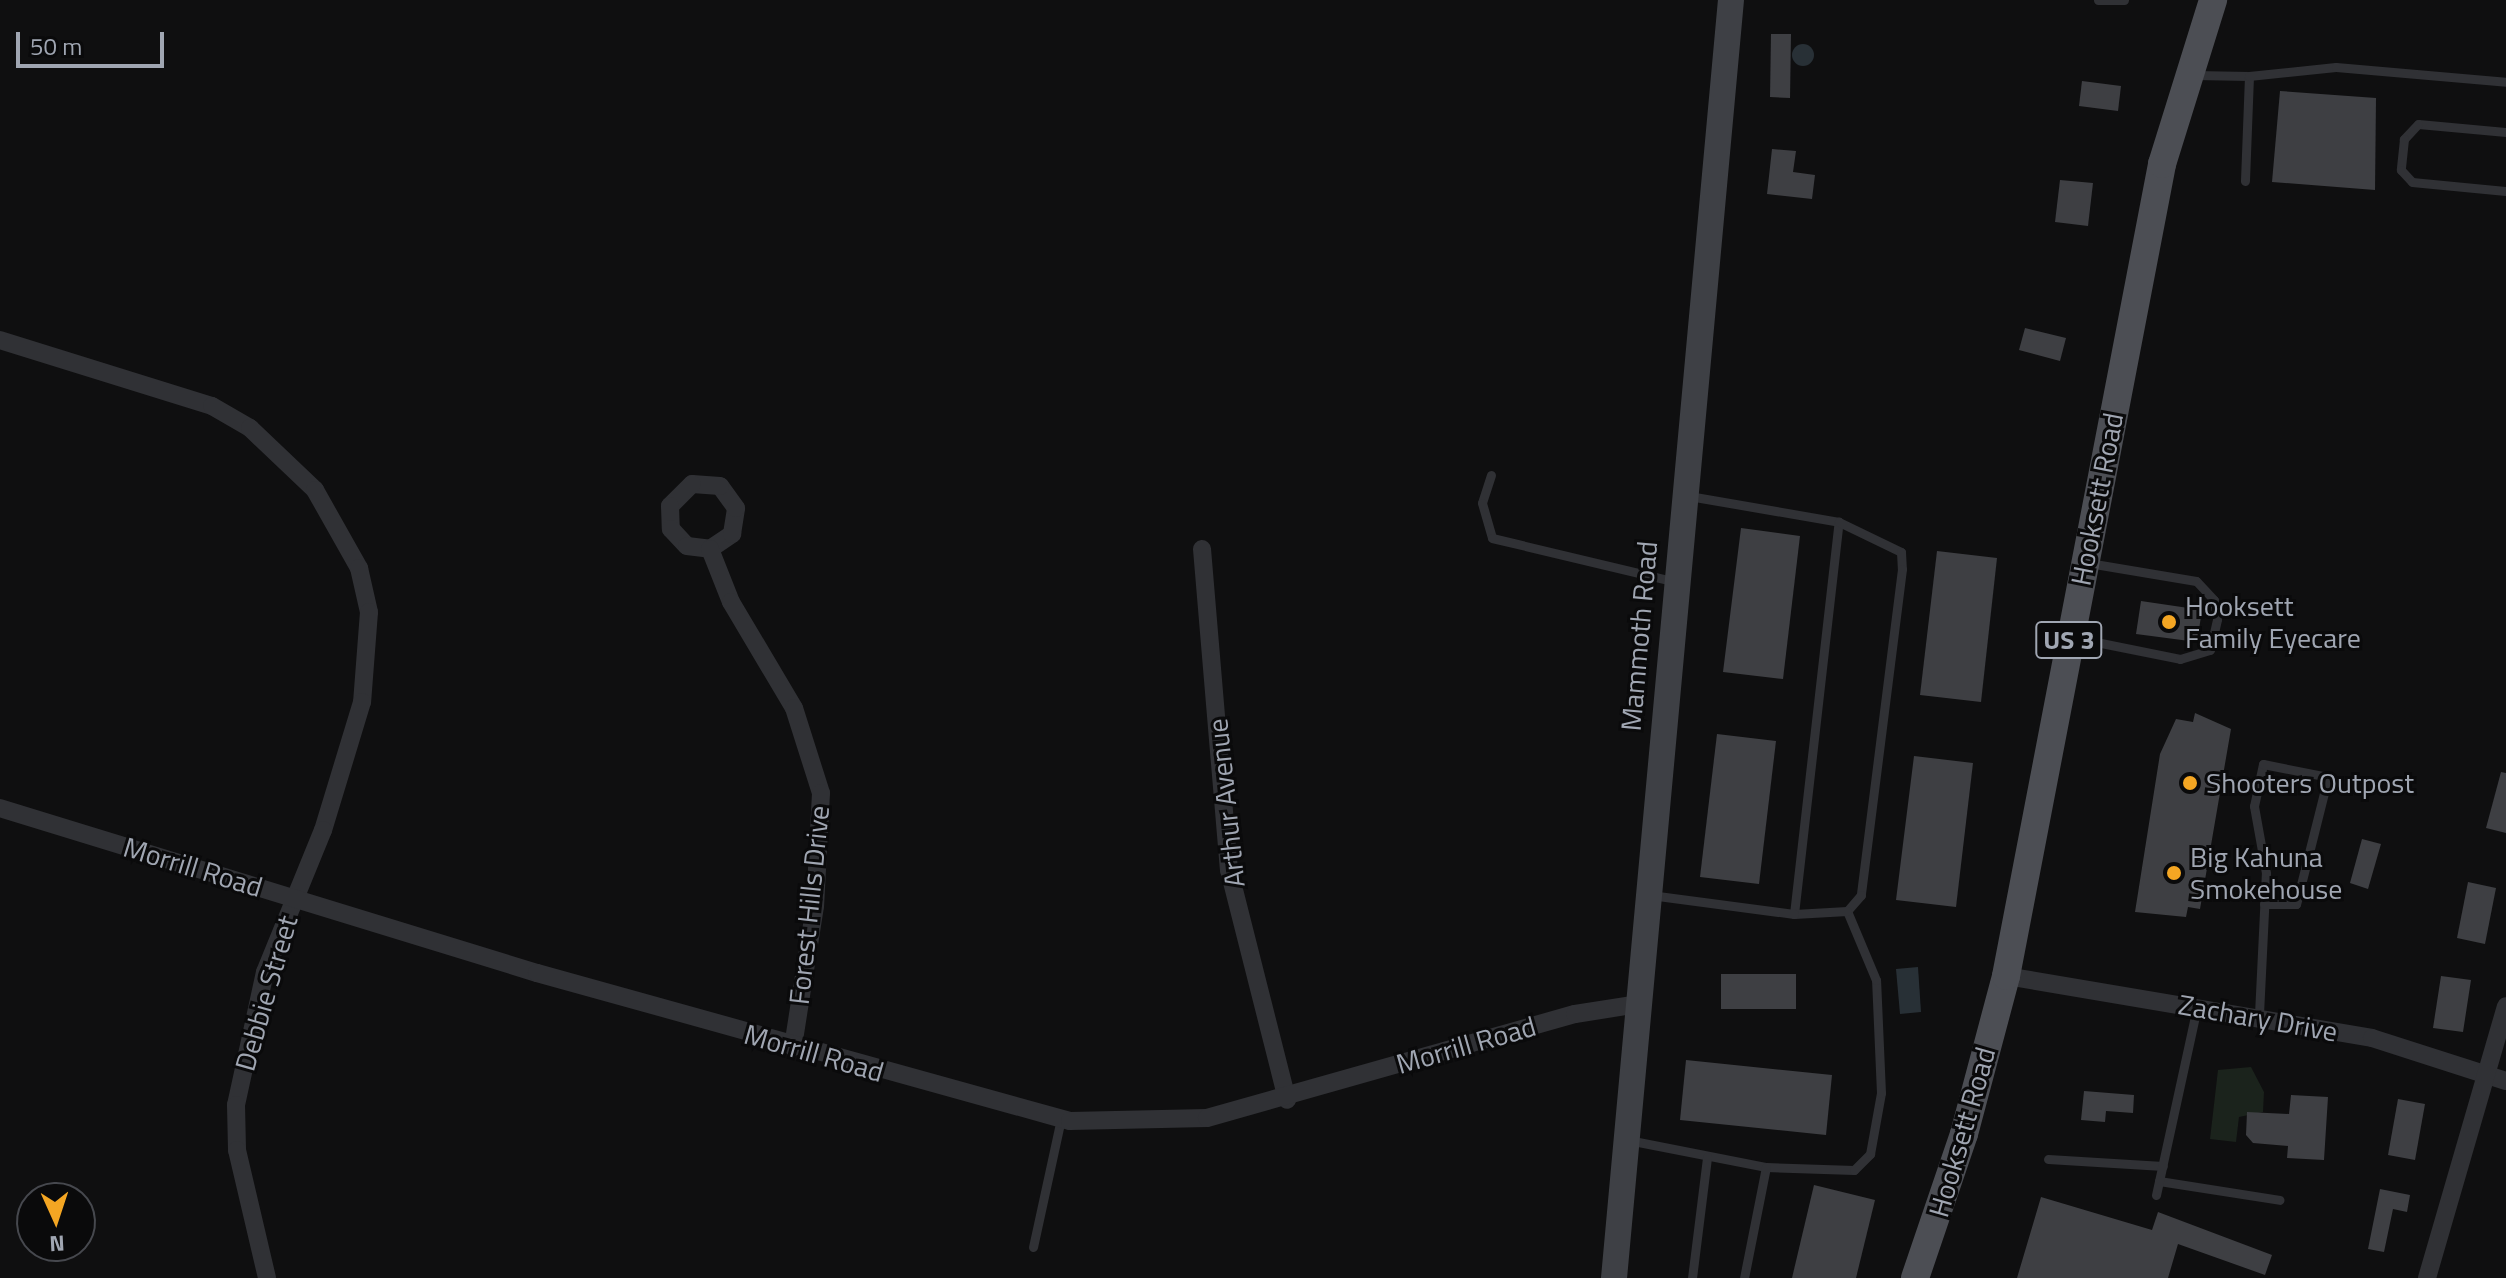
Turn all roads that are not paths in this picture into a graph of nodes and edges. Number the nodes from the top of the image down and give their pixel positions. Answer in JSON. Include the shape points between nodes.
{"nodes":[{"id":1,"x":1731,"y":0,"type":"edge"},
{"id":2,"x":2098,"y":0,"type":"edge"},
{"id":3,"x":2124,"y":0,"type":"edge"},
{"id":4,"x":2213,"y":0,"type":"edge"},
{"id":5,"x":2184,"y":73,"type":"junction"},
{"id":6,"x":2249,"y":76,"type":"junction"},
{"id":7,"x":2506,"y":82,"type":"edge"},
{"id":8,"x":2506,"y":132,"type":"edge"},
{"id":9,"x":2245,"y":181,"type":"dead end"},
{"id":10,"x":2506,"y":191,"type":"edge"},
{"id":11,"x":0,"y":340,"type":"edge"},
{"id":12,"x":1491,"y":475,"type":"dead end"},
{"id":13,"x":1684,"y":496,"type":"junction"},
{"id":14,"x":1839,"y":522,"type":"junction"},
{"id":15,"x":710,"y":549,"type":"dead end"},
{"id":16,"x":1202,"y":549,"type":"dead end"},
{"id":17,"x":2084,"y":563,"type":"junction"},
{"id":18,"x":1676,"y":582,"type":"junction"},
{"id":19,"x":2070,"y":637,"type":"junction"},
{"id":20,"x":0,"y":808,"type":"edge"},
{"id":21,"x":1649,"y":895,"type":"junction"},
{"id":22,"x":294,"y":897,"type":"junction"},
{"id":23,"x":2264,"y":904,"type":"junction"},
{"id":24,"x":1847,"y":911,"type":"junction"},
{"id":25,"x":1794,"y":914,"type":"junction"},
{"id":26,"x":2006,"y":976,"type":"junction"},
{"id":27,"x":1639,"y":1004,"type":"junction"},
{"id":28,"x":2506,"y":1006,"type":"edge"},
{"id":29,"x":2197,"y":1007,"type":"junction"},
{"id":30,"x":2259,"y":1014,"type":"junction"},
{"id":31,"x":793,"y":1047,"type":"junction"},
{"id":32,"x":2486,"y":1075,"type":"junction"},
{"id":33,"x":2506,"y":1081,"type":"edge"},
{"id":34,"x":1287,"y":1100,"type":"junction"},
{"id":35,"x":1061,"y":1119,"type":"junction"},
{"id":36,"x":1628,"y":1140,"type":"junction"},
{"id":37,"x":1707,"y":1157,"type":"junction"},
{"id":38,"x":2048,"y":1159,"type":"dead end"},
{"id":39,"x":2163,"y":1166,"type":"junction"},
{"id":40,"x":1766,"y":1167,"type":"junction"},
{"id":41,"x":2159,"y":1181,"type":"junction"},
{"id":42,"x":2156,"y":1195,"type":"dead end"},
{"id":43,"x":2280,"y":1200,"type":"dead end"},
{"id":44,"x":1033,"y":1247,"type":"dead end"},
{"id":45,"x":267,"y":1278,"type":"edge"},
{"id":46,"x":1614,"y":1278,"type":"edge"},
{"id":47,"x":1692,"y":1278,"type":"edge"},
{"id":48,"x":1744,"y":1278,"type":"edge"},
{"id":49,"x":1915,"y":1278,"type":"edge"},
{"id":50,"x":2427,"y":1278,"type":"edge"}],
"edges":[{"from":1,"to":13,"type":"main road","name":"Mammoth Road"},
{"from":2,"to":3,"type":"lane"},
{"from":4,"to":5,"type":"main road","name":"Hooksett Road","number":"US 3"},
{"from":5,"to":6,"type":"lane"},
{"from":5,"to":17,"type":"main road","name":"Hooksett Road","number":"US 3"},
{"from":6,"to":7,"type":"lane","via":[[2336,67]]},
{"from":6,"to":9,"type":"lane"},
{"from":8,"to":10,"type":"lane","via":[[2418,124],[2404,139],[2401,170],[2412,182]]},
{"from":11,"to":22,"type":"street","name":"Debbie Street","via":[[212,406],[286,455],[340,527],[369,612],[369,656],[351,746]]},
{"from":12,"to":18,"type":"lane","via":[[1482,503],[1492,538]]},
{"from":13,"to":14,"type":"lane"},
{"from":13,"to":18,"type":"main road","name":"Mammoth Road"},
{"from":14,"to":24,"type":"lane","via":[[1901,552],[1902,569],[1861,895]]},
{"from":14,"to":25,"type":"lane"},
{"from":15,"to":31,"type":"street","name":"Forest Hills Drive","via":[[731,602],[794,708],[821,793],[815,906]]},
{"from":16,"to":34,"type":"street","name":"Arthur Avenue","via":[[1229,870]]},
{"from":17,"to":19,"type":"main road","name":"Hooksett Road","number":"US 3"},
{"from":17,"to":19,"type":"lane","via":[[2196,581],[2214,600],[2217,619],[2210,650],[2180,659]]},
{"from":18,"to":21,"type":"main road","name":"Mammoth Road"},
{"from":19,"to":26,"type":"main road","name":"Hooksett Road","number":"US 3"},
{"from":20,"to":22,"type":"street","name":"Morrill Road"},
{"from":21,"to":25,"type":"lane"},
{"from":21,"to":27,"type":"main road","name":"Mammoth Road"},
{"from":22,"to":31,"type":"street","name":"Morrill Road"},
{"from":22,"to":45,"type":"street","name":"Debbie Street","via":[[246,1038],[236,1105],[237,1150]]},
{"from":23,"to":23,"type":"lane","via":[[2254,806],[2263,764],[2328,777],[2296,904]]},
{"from":23,"to":30,"type":"lane"},
{"from":24,"to":25,"type":"lane"},
{"from":24,"to":40,"type":"lane","via":[[1869,952],[1880,1009],[1881,1093],[1870,1154],[1854,1170],[1834,1173]]},
{"from":26,"to":29,"type":"street","name":"Zachary Drive"},
{"from":26,"to":49,"type":"main road","name":"Hooksett Road","number":"US 3","via":[[1964,1134]]},
{"from":27,"to":34,"type":"street","name":"Morrill Road","via":[[1488,1037]]},
{"from":27,"to":36,"type":"main road","name":"Mammoth Road"},
{"from":28,"to":32,"type":"street"},
{"from":29,"to":30,"type":"street","name":"Zachary Drive"},
{"from":29,"to":39,"type":"lane"},
{"from":30,"to":32,"type":"street","name":"Zachary Drive","via":[[2372,1038]]},
{"from":31,"to":35,"type":"street","name":"Morrill Road"},
{"from":32,"to":33,"type":"street","name":"Zachary Drive"},
{"from":32,"to":50,"type":"street"},
{"from":34,"to":35,"type":"street","name":"Morrill Road","via":[[1164,1123]]},
{"from":35,"to":44,"type":"lane"},
{"from":36,"to":37,"type":"lane"},
{"from":36,"to":46,"type":"main road","name":"Mammoth Road"},
{"from":37,"to":40,"type":"lane"},
{"from":37,"to":47,"type":"lane"},
{"from":38,"to":39,"type":"lane"},
{"from":39,"to":41,"type":"lane"},
{"from":40,"to":48,"type":"lane"},
{"from":41,"to":42,"type":"lane"},
{"from":41,"to":43,"type":"lane"}]}
